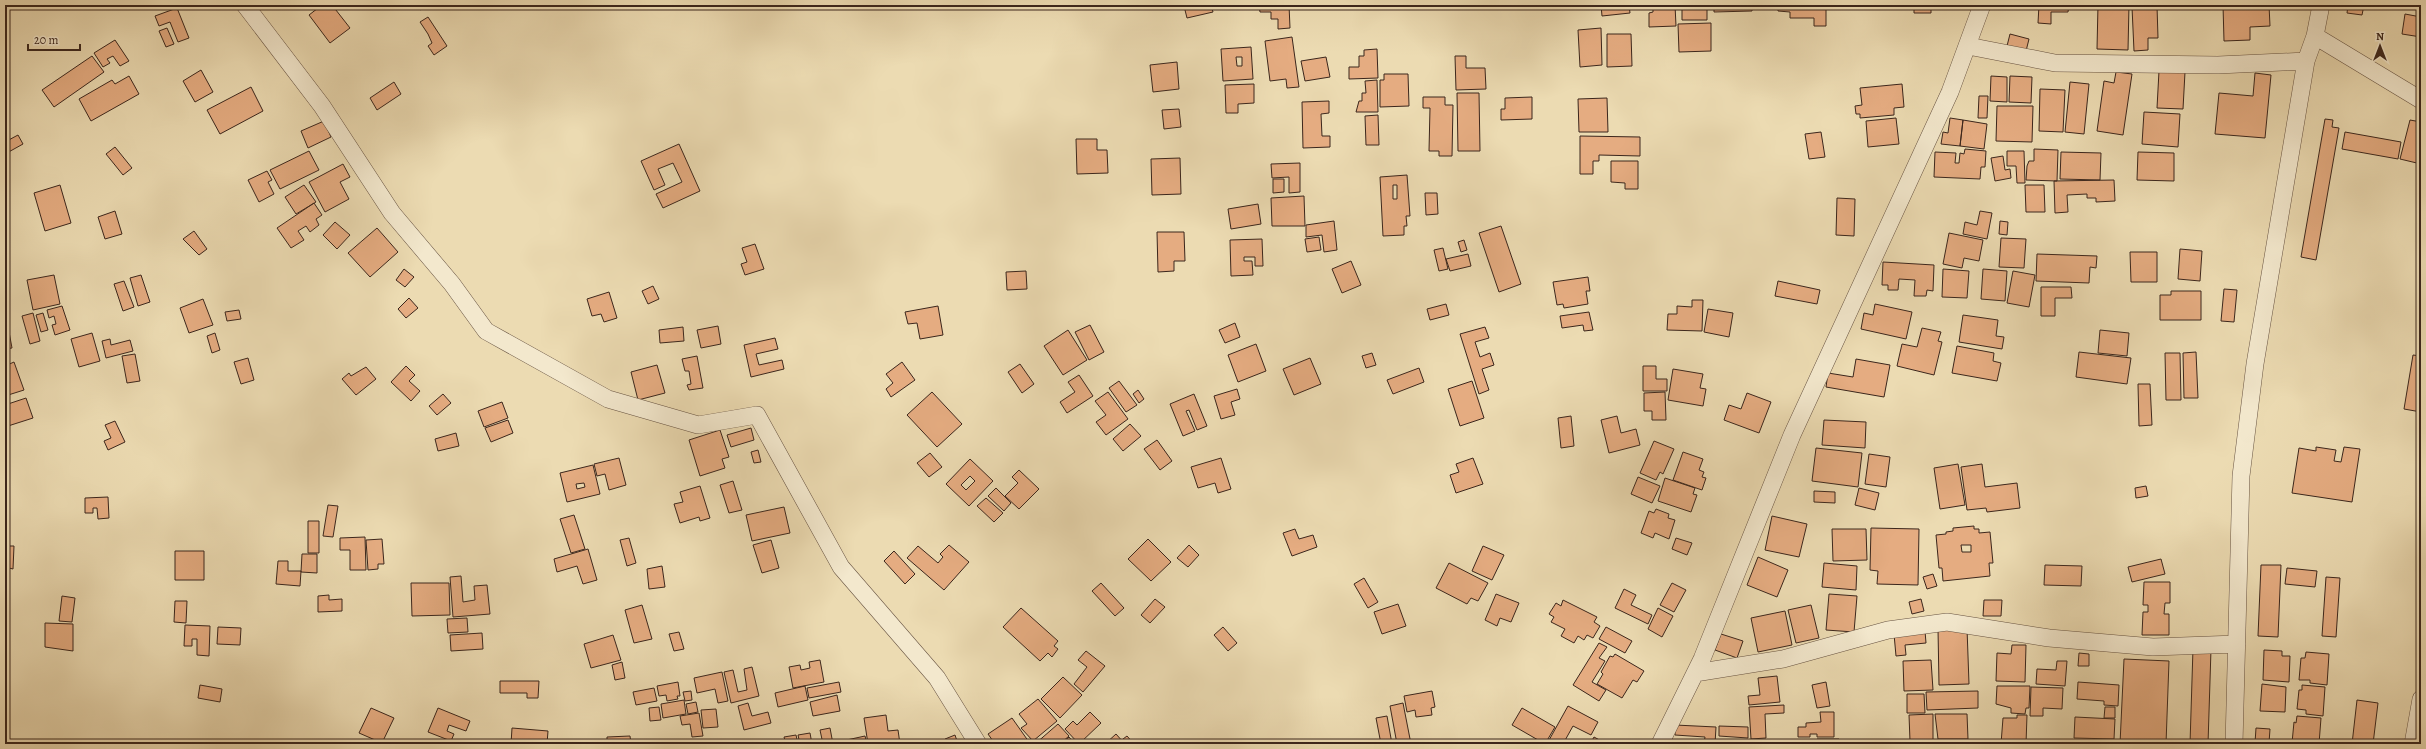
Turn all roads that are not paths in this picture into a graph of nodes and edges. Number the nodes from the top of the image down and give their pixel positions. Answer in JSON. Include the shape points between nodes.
{"nodes":[{"id":1,"x":245,"y":5,"type":"edge"},
{"id":2,"x":1982,"y":5,"type":"edge"},
{"id":3,"x":2321,"y":5,"type":"edge"},
{"id":4,"x":2315,"y":36,"type":"junction"},
{"id":5,"x":1968,"y":46,"type":"junction"},
{"id":6,"x":2306,"y":61,"type":"junction"},
{"id":7,"x":2421,"y":100,"type":"edge"},
{"id":8,"x":2237,"y":644,"type":"junction"},
{"id":9,"x":1695,"y":673,"type":"junction"},
{"id":10,"x":2421,"y":699,"type":"edge"},
{"id":11,"x":978,"y":744,"type":"edge"},
{"id":12,"x":1660,"y":744,"type":"edge"},
{"id":13,"x":2234,"y":744,"type":"edge"},
{"id":14,"x":2413,"y":744,"type":"edge"}],
"edges":[{"from":1,"to":11,"type":"street","via":[[322,106],[392,213],[452,284],[486,331],[608,399],[624,404],[698,425],[757,415],[841,567],[937,678]]},
{"from":2,"to":5,"type":"street"},
{"from":3,"to":4,"type":"street"},
{"from":4,"to":6,"type":"street"},
{"from":4,"to":7,"type":"street"},
{"from":5,"to":6,"type":"street","via":[[2055,63],[2218,64]]},
{"from":5,"to":9,"type":"street","via":[[1950,92],[1792,435]]},
{"from":6,"to":8,"type":"street","via":[[2255,364],[2241,476]]},
{"from":8,"to":9,"type":"street","via":[[2153,647],[2049,638],[1947,622],[1888,630],[1783,659]]},
{"from":8,"to":13,"type":"street"},
{"from":9,"to":12,"type":"street"},
{"from":10,"to":14,"type":"street"}]}
